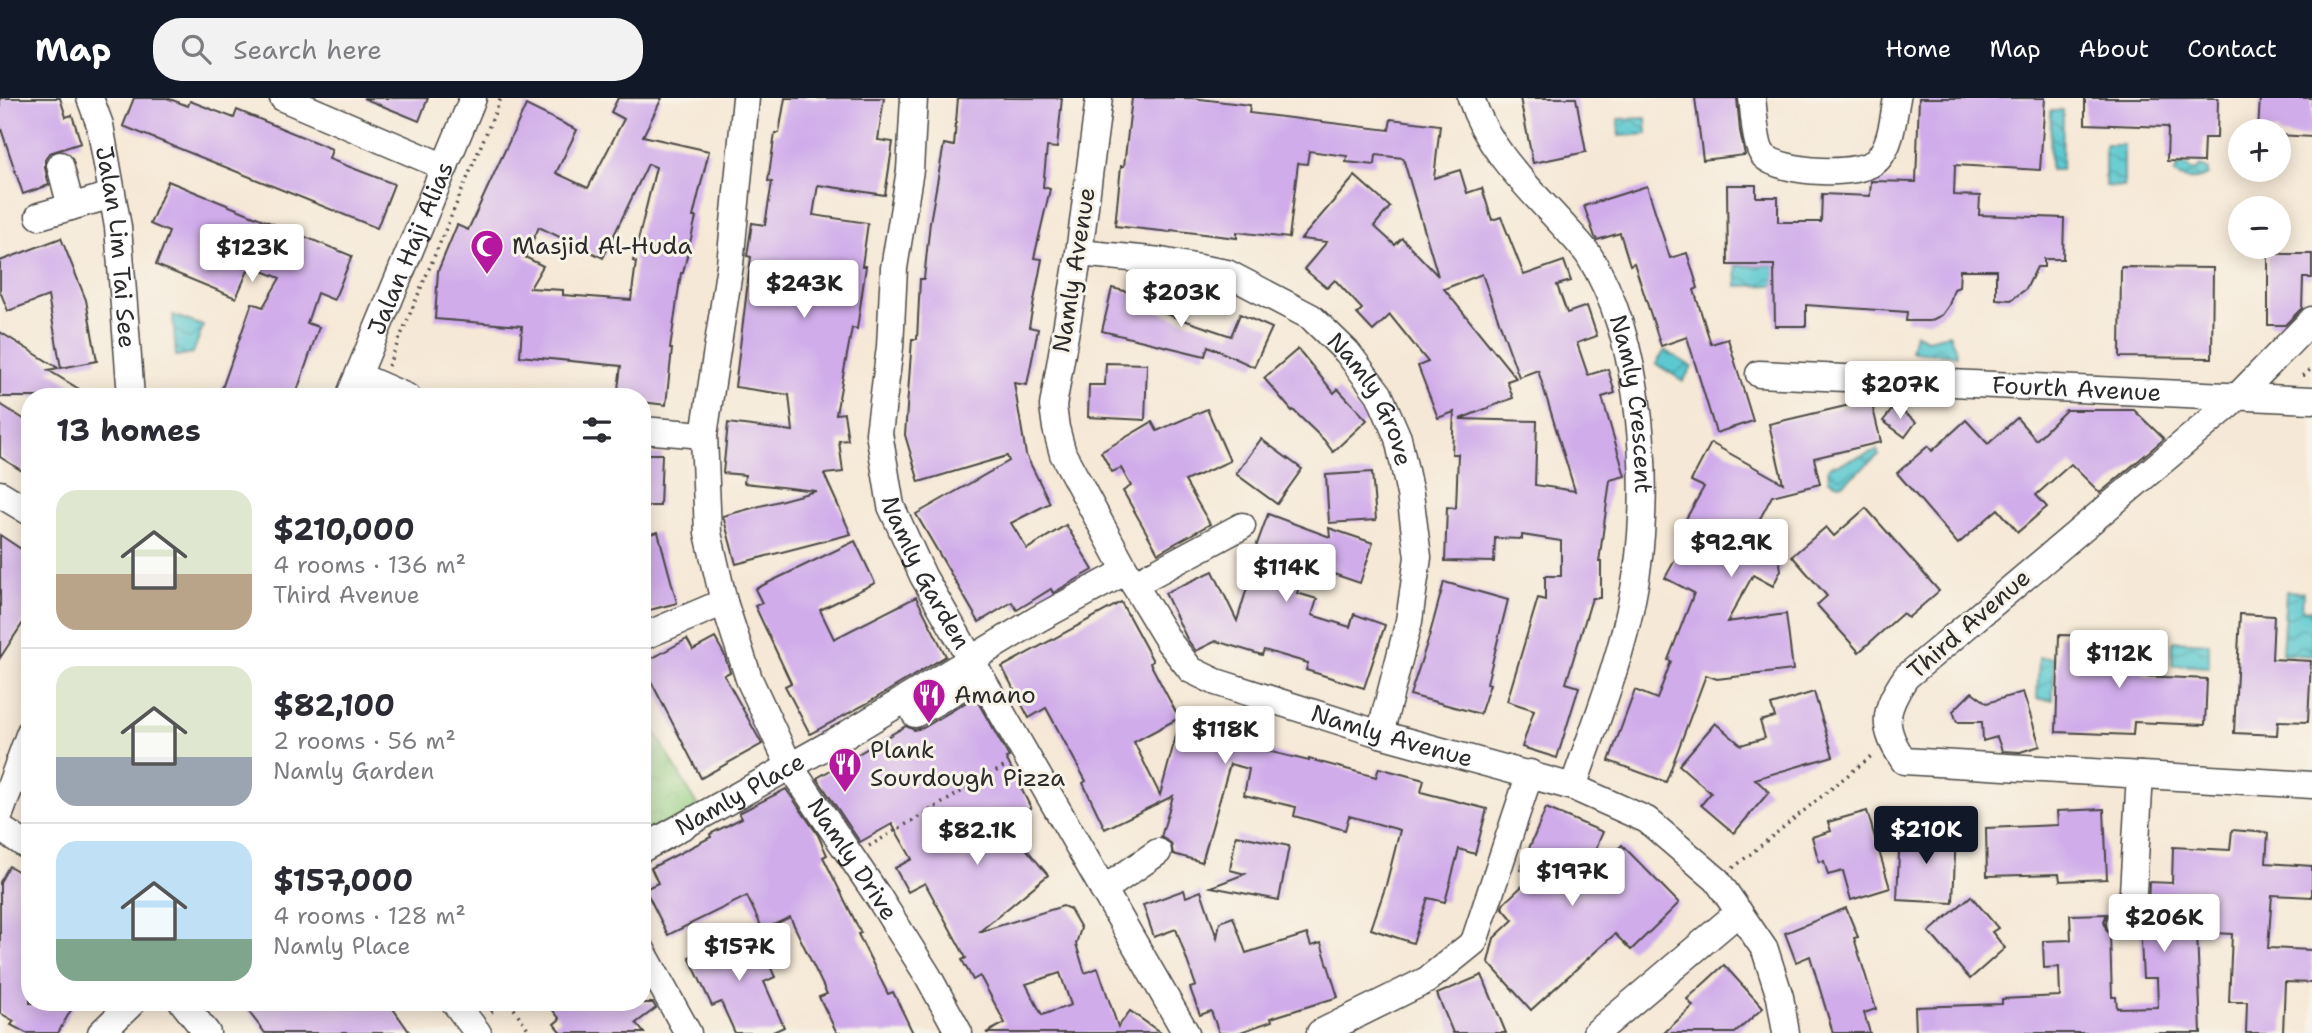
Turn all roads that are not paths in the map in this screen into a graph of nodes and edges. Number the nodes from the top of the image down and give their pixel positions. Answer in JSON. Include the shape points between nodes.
{"nodes":[{"id":1,"x":90,"y":98,"type":"edge"},
{"id":2,"x":283,"y":98,"type":"edge"},
{"id":3,"x":473,"y":98,"type":"edge"},
{"id":4,"x":746,"y":98,"type":"edge"},
{"id":5,"x":914,"y":98,"type":"edge"},
{"id":6,"x":1099,"y":98,"type":"edge"},
{"id":7,"x":1752,"y":98,"type":"edge"},
{"id":8,"x":1897,"y":98,"type":"edge"},
{"id":9,"x":1465,"y":99,"type":"edge"},
{"id":10,"x":60,"y":165,"type":"dead end"},
{"id":11,"x":445,"y":167,"type":"junction"},
{"id":12,"x":112,"y":195,"type":"junction"},
{"id":13,"x":71,"y":207,"type":"junction"},
{"id":14,"x":39,"y":216,"type":"dead end"},
{"id":15,"x":1079,"y":253,"type":"junction"},
{"id":16,"x":2312,"y":320,"type":"edge"},
{"id":17,"x":1759,"y":374,"type":"dead end"},
{"id":18,"x":363,"y":386,"type":"edge"},
{"id":19,"x":130,"y":388,"type":"edge"},
{"id":20,"x":2238,"y":397,"type":"junction"},
{"id":21,"x":2312,"y":400,"type":"edge"},
{"id":22,"x":651,"y":431,"type":"edge"},
{"id":23,"x":704,"y":435,"type":"junction"},
{"id":24,"x":0,"y":494,"type":"edge"},
{"id":25,"x":21,"y":507,"type":"edge"},
{"id":26,"x":1242,"y":526,"type":"dead end"},
{"id":27,"x":1130,"y":578,"type":"junction"},
{"id":28,"x":724,"y":602,"type":"junction"},
{"id":29,"x":651,"y":633,"type":"edge"},
{"id":30,"x":975,"y":668,"type":"junction"},
{"id":31,"x":1380,"y":734,"type":"junction"},
{"id":32,"x":21,"y":757,"type":"edge"},
{"id":33,"x":794,"y":773,"type":"junction"},
{"id":34,"x":1530,"y":774,"type":"junction"},
{"id":35,"x":2140,"y":775,"type":"junction"},
{"id":36,"x":2312,"y":785,"type":"edge"},
{"id":37,"x":1573,"y":787,"type":"junction"},
{"id":38,"x":0,"y":814,"type":"edge"},
{"id":39,"x":0,"y":828,"type":"edge"},
{"id":40,"x":21,"y":842,"type":"edge"},
{"id":41,"x":651,"y":844,"type":"edge"},
{"id":42,"x":1158,"y":852,"type":"dead end"},
{"id":43,"x":1103,"y":890,"type":"junction"},
{"id":44,"x":1739,"y":912,"type":"junction"},
{"id":45,"x":2120,"y":923,"type":"dead end"},
{"id":46,"x":651,"y":966,"type":"edge"},
{"id":47,"x":124,"y":1011,"type":"edge"},
{"id":48,"x":189,"y":1011,"type":"edge"},
{"id":49,"x":461,"y":1011,"type":"edge"},
{"id":50,"x":101,"y":1033,"type":"edge"},
{"id":51,"x":207,"y":1033,"type":"edge"},
{"id":52,"x":478,"y":1033,"type":"edge"},
{"id":53,"x":688,"y":1033,"type":"edge"},
{"id":54,"x":959,"y":1033,"type":"edge"},
{"id":55,"x":1186,"y":1033,"type":"edge"},
{"id":56,"x":1320,"y":1033,"type":"edge"},
{"id":57,"x":1596,"y":1033,"type":"edge"},
{"id":58,"x":1786,"y":1033,"type":"edge"}],
"edges":[{"from":1,"to":12,"type":"street","name":"Jalan Lim Tai See","via":[[100,125]]},
{"from":2,"to":11,"type":"street"},
{"from":3,"to":11,"type":"street","name":"Jalan Haji Alias"},
{"from":4,"to":23,"type":"street","name":"Namly Drive","via":[[731,251]]},
{"from":5,"to":30,"type":"street","name":"Namly Garden","via":[[910,170],[894,268],[879,433],[891,506],[923,576]]},
{"from":6,"to":15,"type":"street","name":"Namly Avenue"},
{"from":7,"to":8,"type":"street","via":[[1764,156],[1807,170],[1860,169],[1876,162],[1885,150]]},
{"from":9,"to":37,"type":"street","name":"Namly Crescent","via":[[1488,138],[1587,253],[1611,300],[1629,354],[1641,448],[1641,528],[1633,594]]},
{"from":10,"to":13,"type":"street"},
{"from":11,"to":18,"type":"street","name":"Jalan Haji Alias"},
{"from":12,"to":13,"type":"street"},
{"from":12,"to":19,"type":"street","name":"Jalan Lim Tai See"},
{"from":13,"to":14,"type":"street"},
{"from":15,"to":27,"type":"street","name":"Namly Avenue","via":[[1054,406],[1056,428],[1063,454]]},
{"from":15,"to":31,"type":"street","name":"Namly Grove","via":[[1227,273],[1311,317],[1347,352],[1379,394],[1398,438],[1418,557],[1409,621]]},
{"from":16,"to":20,"type":"street","name":"Third Avenue"},
{"from":17,"to":20,"type":"street","name":"Fourth Avenue"},
{"from":20,"to":21,"type":"street","name":"Fourth Avenue"},
{"from":20,"to":35,"type":"street","name":"Third Avenue","via":[[1906,677],[1892,696],[1887,718],[1890,741],[1903,761]]},
{"from":22,"to":23,"type":"street"},
{"from":23,"to":28,"type":"street","name":"Namly Drive","via":[[708,533]]},
{"from":24,"to":25,"type":"street"},
{"from":26,"to":27,"type":"street","name":"Namly Place"},
{"from":27,"to":30,"type":"street","name":"Namly Place"},
{"from":27,"to":31,"type":"street","name":"Namly Avenue","via":[[1191,670]]},
{"from":28,"to":29,"type":"street"},
{"from":28,"to":33,"type":"street","name":"Namly Drive","via":[[749,679]]},
{"from":30,"to":33,"type":"street","name":"Namly Place","via":[[846,735]]},
{"from":30,"to":43,"type":"street","name":"Namly Garden"},
{"from":31,"to":34,"type":"street","name":"Namly Avenue"},
{"from":32,"to":38,"type":"street"},
{"from":33,"to":41,"type":"street","name":"Namly Place"},
{"from":33,"to":54,"type":"street","name":"Namly Drive","via":[[921,965]]},
{"from":34,"to":37,"type":"street","name":"Namly Avenue"},
{"from":34,"to":56,"type":"street","via":[[1474,942],[1427,980]]},
{"from":35,"to":36,"type":"street"},
{"from":35,"to":45,"type":"street","via":[[2132,908]]},
{"from":37,"to":44,"type":"street","name":"Namly Avenue","via":[[1647,820],[1717,880]]},
{"from":39,"to":40,"type":"street"},
{"from":42,"to":43,"type":"street"},
{"from":43,"to":55,"type":"street","name":"Namly Garden"},
{"from":44,"to":57,"type":"street"},
{"from":44,"to":58,"type":"street","name":"Namly Avenue","via":[[1765,950]]},
{"from":46,"to":53,"type":"street"},
{"from":47,"to":50,"type":"street"},
{"from":48,"to":51,"type":"street"},
{"from":49,"to":52,"type":"street"}]}
